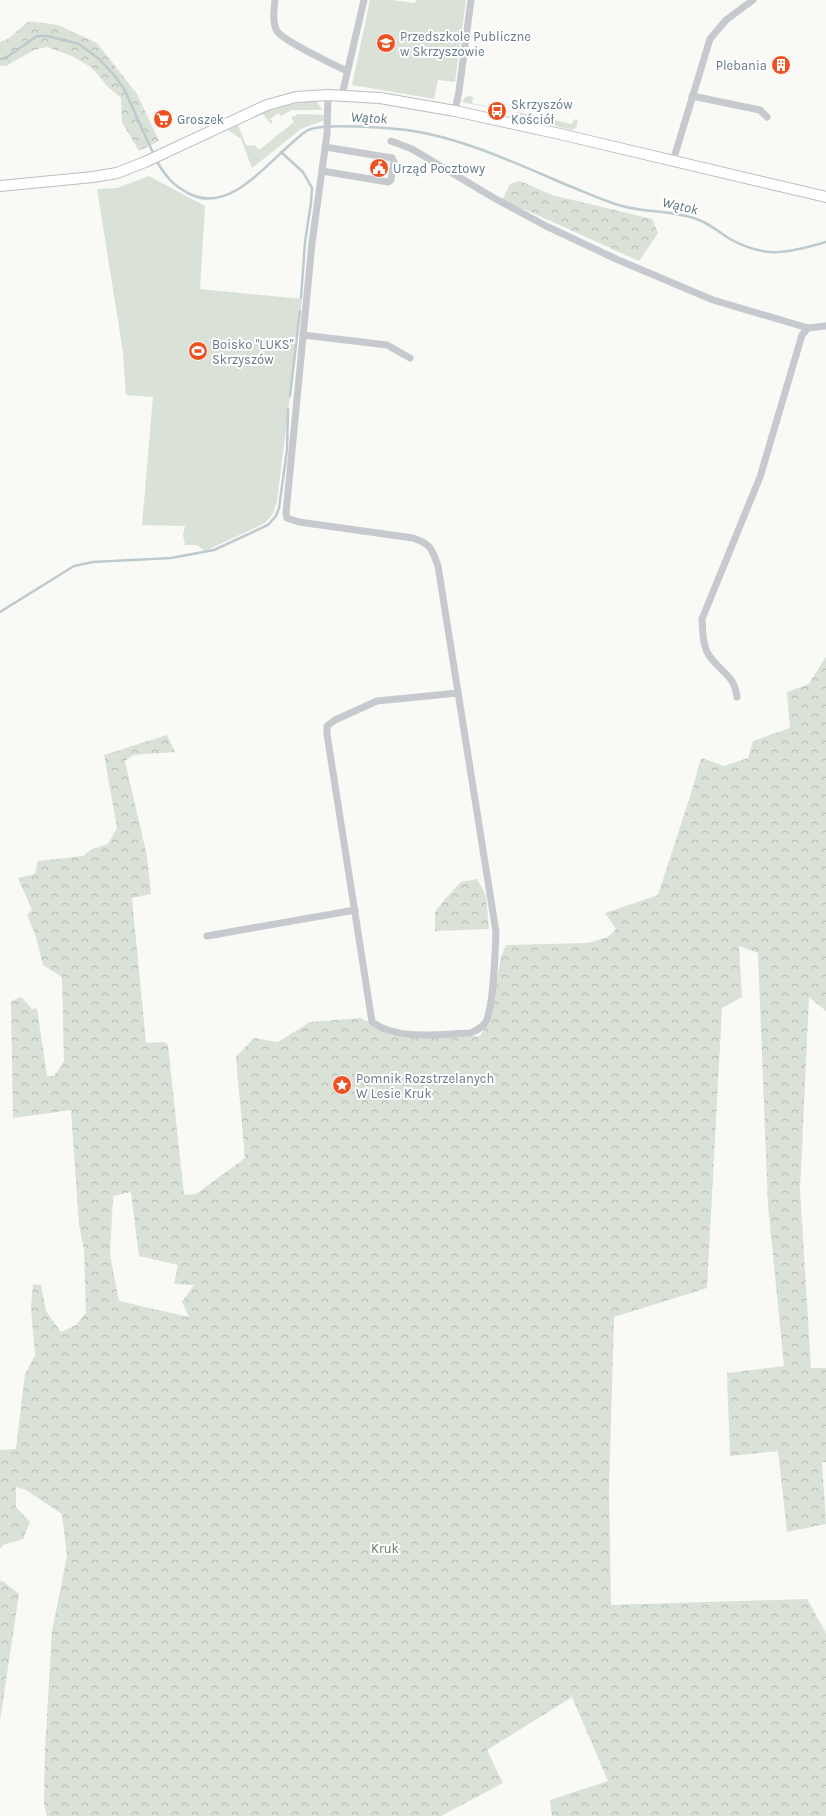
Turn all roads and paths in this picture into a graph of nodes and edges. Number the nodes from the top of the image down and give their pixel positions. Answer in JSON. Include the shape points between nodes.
{"nodes":[{"id":1,"x":275,"y":0,"type":"edge"},
{"id":2,"x":364,"y":0,"type":"edge"},
{"id":3,"x":471,"y":0,"type":"edge"},
{"id":4,"x":753,"y":0,"type":"edge"},
{"id":5,"x":347,"y":71,"type":"junction"},
{"id":6,"x":328,"y":95,"type":"junction"},
{"id":7,"x":342,"y":95,"type":"junction"},
{"id":8,"x":692,"y":96,"type":"junction"},
{"id":9,"x":455,"y":111,"type":"junction"},
{"id":10,"x":766,"y":117,"type":"dead end"},
{"id":11,"x":391,"y":141,"type":"dead end"},
{"id":12,"x":325,"y":147,"type":"junction"},
{"id":13,"x":673,"y":161,"type":"junction"},
{"id":14,"x":322,"y":171,"type":"junction"},
{"id":15,"x":0,"y":186,"type":"edge"},
{"id":16,"x":826,"y":198,"type":"edge"},
{"id":17,"x":826,"y":326,"type":"edge"},
{"id":18,"x":808,"y":328,"type":"junction"},
{"id":19,"x":303,"y":335,"type":"junction"},
{"id":20,"x":410,"y":358,"type":"dead end"},
{"id":21,"x":458,"y":693,"type":"junction"},
{"id":22,"x":737,"y":697,"type":"dead end"},
{"id":23,"x":356,"y":910,"type":"junction"},
{"id":24,"x":207,"y":936,"type":"dead end"}],
"edges":[{"from":1,"to":5,"type":"street","via":[[275,24],[280,35]]},
{"from":2,"to":5,"type":"street"},
{"from":3,"to":9,"type":"street"},
{"from":4,"to":8,"type":"street","via":[[726,20],[710,38]]},
{"from":5,"to":7,"type":"street"},
{"from":6,"to":7,"type":"street"},
{"from":6,"to":12,"type":"street"},
{"from":6,"to":15,"type":"street","via":[[296,97],[267,104],[125,170],[99,176]]},
{"from":7,"to":9,"type":"street","via":[[380,98]]},
{"from":8,"to":10,"type":"street","via":[[760,110]]},
{"from":8,"to":13,"type":"street"},
{"from":9,"to":13,"type":"street"},
{"from":11,"to":18,"type":"street","via":[[412,149],[546,226],[616,259],[714,300]]},
{"from":12,"to":14,"type":"street"},
{"from":12,"to":14,"type":"street","via":[[392,158],[392,180],[388,182]]},
{"from":13,"to":16,"type":"street"},
{"from":14,"to":19,"type":"street"},
{"from":17,"to":18,"type":"street"},
{"from":18,"to":22,"type":"street","via":[[802,335],[760,477],[702,618],[703,640],[708,654],[732,681]]},
{"from":19,"to":20,"type":"street","via":[[387,345]]},
{"from":19,"to":21,"type":"street","via":[[287,518],[413,538],[429,545],[438,566]]},
{"from":21,"to":23,"type":"street","via":[[377,701],[327,726]]},
{"from":21,"to":23,"type":"street","via":[[496,932],[493,984],[486,1022],[478,1030],[470,1033],[411,1034],[389,1031],[372,1022]]},
{"from":23,"to":24,"type":"street"}]}
